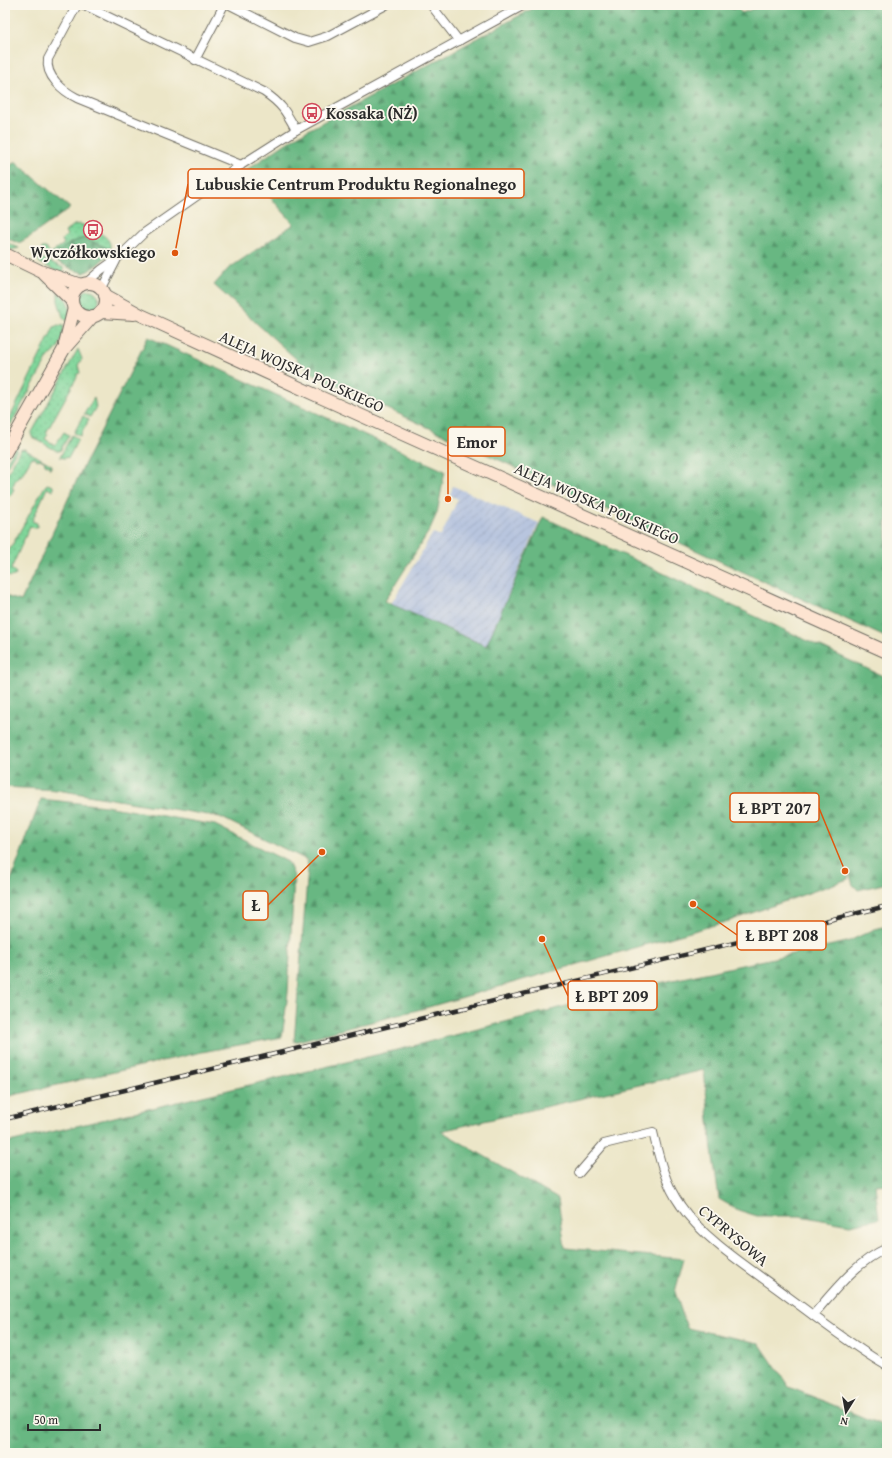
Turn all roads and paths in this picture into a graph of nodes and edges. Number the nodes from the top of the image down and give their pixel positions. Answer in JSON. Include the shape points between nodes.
{"nodes":[{"id":1,"x":77,"y":5,"type":"edge"},
{"id":2,"x":224,"y":5,"type":"edge"},
{"id":3,"x":230,"y":5,"type":"edge"},
{"id":4,"x":386,"y":5,"type":"edge"},
{"id":5,"x":431,"y":5,"type":"edge"},
{"id":6,"x":524,"y":5,"type":"edge"},
{"id":7,"x":89,"y":6,"type":"edge"},
{"id":8,"x":514,"y":7,"type":"edge"},
{"id":9,"x":459,"y":41,"type":"junction"},
{"id":10,"x":195,"y":60,"type":"junction"},
{"id":11,"x":296,"y":130,"type":"junction"},
{"id":12,"x":241,"y":165,"type":"junction"},
{"id":13,"x":5,"y":254,"type":"edge"},
{"id":14,"x":119,"y":257,"type":"junction"},
{"id":15,"x":40,"y":271,"type":"junction"},
{"id":16,"x":83,"y":284,"type":"junction"},
{"id":17,"x":104,"y":291,"type":"junction"},
{"id":18,"x":73,"y":304,"type":"junction"},
{"id":19,"x":97,"y":314,"type":"junction"},
{"id":20,"x":141,"y":315,"type":"junction"},
{"id":21,"x":64,"y":349,"type":"junction"},
{"id":22,"x":5,"y":453,"type":"edge"},
{"id":23,"x":887,"y":652,"type":"edge"},
{"id":24,"x":579,"y":1173,"type":"dead end"},
{"id":25,"x":887,"y":1248,"type":"edge"},
{"id":26,"x":813,"y":1315,"type":"junction"},
{"id":27,"x":887,"y":1366,"type":"edge"}],
"edges":[{"from":1,"to":12,"type":"street","via":[[48,59],[47,67],[50,74],[62,89],[77,98]]},
{"from":2,"to":10,"type":"street"},
{"from":3,"to":4,"type":"street","via":[[294,38],[309,42],[328,36]]},
{"from":5,"to":9,"type":"street"},
{"from":6,"to":8,"type":"street"},
{"from":7,"to":10,"type":"street"},
{"from":8,"to":9,"type":"street"},
{"from":9,"to":11,"type":"street"},
{"from":10,"to":11,"type":"street","via":[[264,92],[277,101]]},
{"from":11,"to":12,"type":"street"},
{"from":12,"to":14,"type":"street","via":[[144,233]]},
{"from":13,"to":15,"type":"main road"},
{"from":14,"to":16,"type":"street"},
{"from":14,"to":17,"type":"street","via":[[106,278]]},
{"from":15,"to":16,"type":"main road"},
{"from":15,"to":18,"type":"main road"},
{"from":16,"to":17,"type":"main road","via":[[94,283]]},
{"from":16,"to":18,"type":"main road","via":[[74,291]]},
{"from":17,"to":19,"type":"main road","via":[[106,304]]},
{"from":17,"to":20,"type":"main road","name":"ALEJA WOJSKA POLSKIEGO"},
{"from":18,"to":19,"type":"main road","via":[[82,315]]},
{"from":18,"to":21,"type":"main road"},
{"from":19,"to":20,"type":"main road","name":"ALEJA WOJSKA POLSKIEGO","via":[[118,312]]},
{"from":19,"to":21,"type":"main road"},
{"from":20,"to":23,"type":"main road","name":"ALEJA WOJSKA POLSKIEGO"},
{"from":21,"to":22,"type":"main road"},
{"from":24,"to":26,"type":"street","name":"CYPRYSOWA","via":[[604,1144],[653,1132],[663,1172],[671,1190],[694,1223]]},
{"from":25,"to":26,"type":"street","via":[[869,1258],[849,1275]]},
{"from":26,"to":27,"type":"street","name":"CYPRYSOWA"}]}
